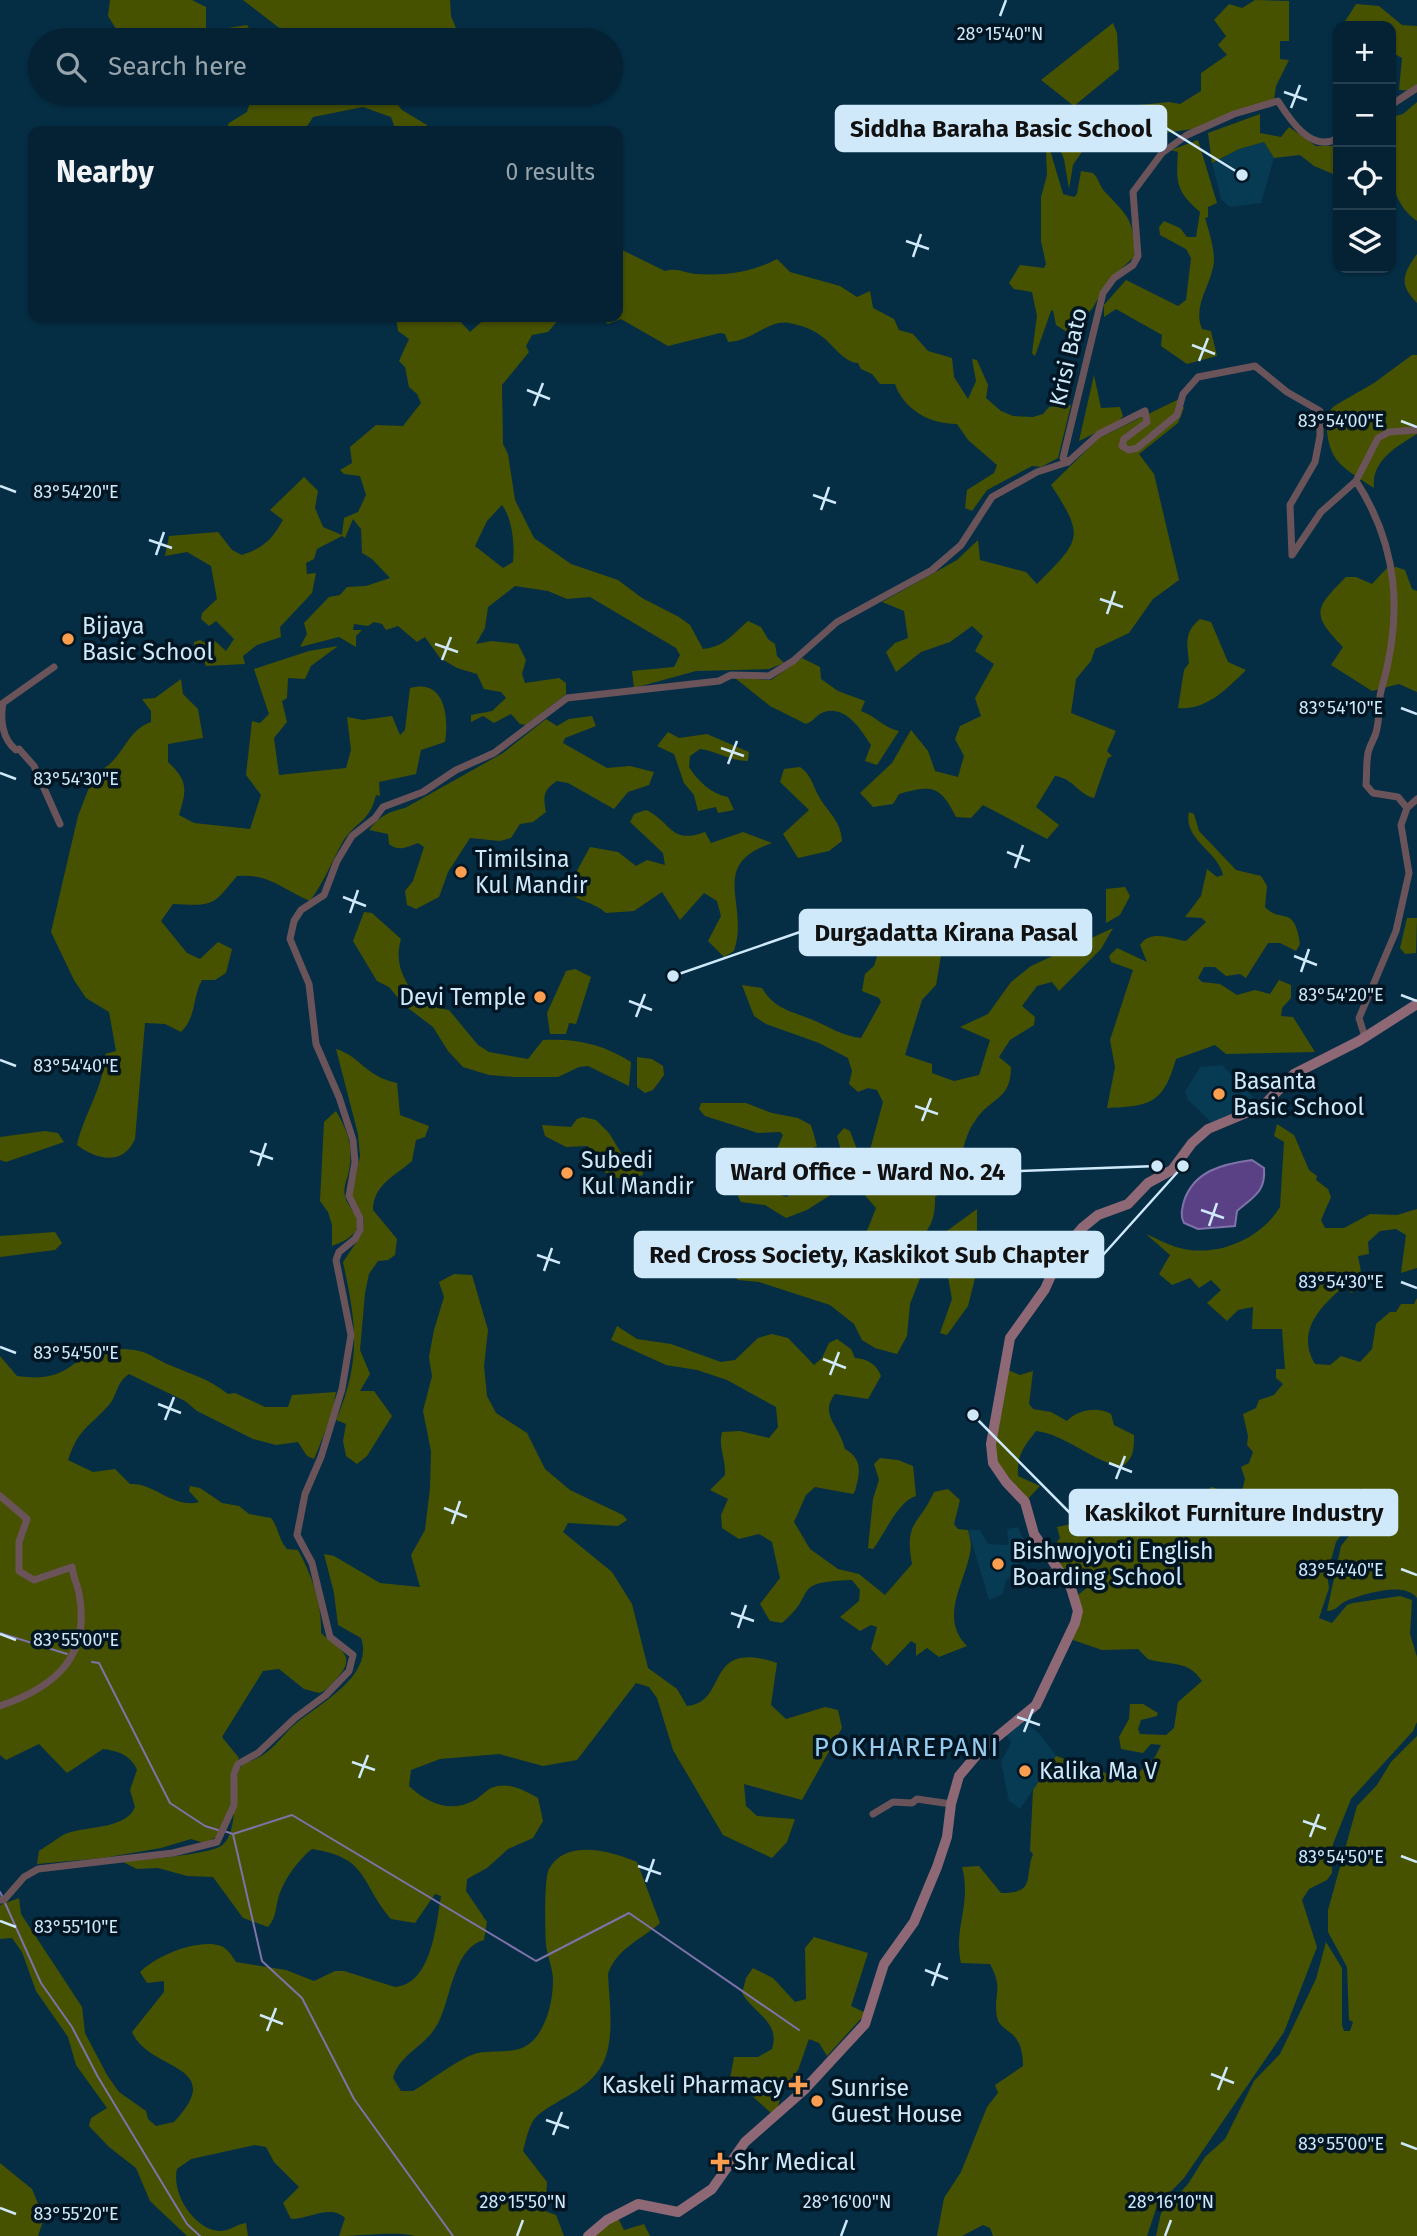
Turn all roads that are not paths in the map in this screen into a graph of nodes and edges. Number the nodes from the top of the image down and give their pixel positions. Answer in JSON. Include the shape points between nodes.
{"nodes":[{"id":1,"x":1417,"y":88,"type":"edge"},
{"id":2,"x":1396,"y":102,"type":"edge"},
{"id":3,"x":1333,"y":142,"type":"edge"},
{"id":4,"x":1417,"y":430,"type":"edge"},
{"id":5,"x":1068,"y":462,"type":"junction"},
{"id":6,"x":1356,"y":481,"type":"junction"},
{"id":7,"x":54,"y":667,"type":"dead end"},
{"id":8,"x":1417,"y":799,"type":"edge"},
{"id":9,"x":1407,"y":808,"type":"junction"},
{"id":10,"x":60,"y":824,"type":"dead end"},
{"id":11,"x":1417,"y":1004,"type":"edge"},
{"id":12,"x":1365,"y":1037,"type":"junction"},
{"id":13,"x":0,"y":1496,"type":"edge"},
{"id":14,"x":0,"y":1706,"type":"edge"},
{"id":15,"x":951,"y":1804,"type":"junction"},
{"id":16,"x":873,"y":1814,"type":"dead end"},
{"id":17,"x":0,"y":1900,"type":"edge"},
{"id":18,"x":588,"y":2236,"type":"edge"}],
"edges":[{"from":1,"to":2,"type":"street"},
{"from":3,"to":5,"type":"street","name":"Krisi Bato","via":[[1307,136],[1278,101],[1202,128],[1162,153],[1133,192],[1138,256],[1102,293],[1095,314],[1063,458]]},
{"from":4,"to":6,"type":"street","via":[[1389,432],[1378,438]]},
{"from":5,"to":6,"type":"street","via":[[1099,434],[1144,411],[1147,422],[1124,439],[1122,446],[1137,448],[1177,415],[1184,394],[1198,377],[1255,366],[1320,411],[1315,462],[1290,505],[1292,555],[1321,512]]},
{"from":5,"to":17,"type":"street","via":[[1037,472],[992,497],[961,545],[932,570],[837,622],[769,676],[731,675],[719,681],[567,698],[494,753],[423,792],[391,802],[352,836],[324,895],[301,910],[290,939],[309,984],[316,1044],[353,1140],[355,1162],[349,1196],[360,1218],[355,1239],[336,1260],[351,1335],[342,1390],[305,1494],[297,1535],[312,1563],[330,1637],[353,1656],[352,1666],[326,1695],[258,1753],[238,1764],[234,1805],[218,1842],[173,1853],[38,1869]]},
{"from":6,"to":9,"type":"street","via":[[1375,510],[1384,536],[1393,588],[1387,676],[1380,693],[1377,731],[1368,751],[1366,785],[1373,793],[1398,797]]},
{"from":7,"to":10,"type":"street","via":[[4,703],[0,718],[9,745],[34,766]]},
{"from":8,"to":9,"type":"street"},
{"from":9,"to":12,"type":"street","via":[[1401,825],[1409,873],[1396,931],[1359,1018]]},
{"from":11,"to":12,"type":"street"},
{"from":12,"to":15,"type":"street","via":[[1294,1074],[1263,1106],[1208,1129],[1172,1170],[1148,1183],[1128,1204],[1098,1215],[1082,1228],[1062,1251],[1045,1289],[1010,1338],[992,1432],[993,1462],[1025,1502],[1034,1534],[1071,1588],[1078,1611],[1036,1705],[965,1766]]},
{"from":13,"to":14,"type":"street","via":[[27,1519],[19,1542],[19,1571],[34,1580],[72,1567],[80,1604],[77,1644],[66,1668],[53,1680]]},
{"from":15,"to":16,"type":"street","via":[[917,1799],[893,1802]]},
{"from":15,"to":18,"type":"street","via":[[937,1867],[914,1922],[884,1964],[864,2024],[804,2090],[745,2142],[703,2197],[678,2211],[638,2204]]}]}
